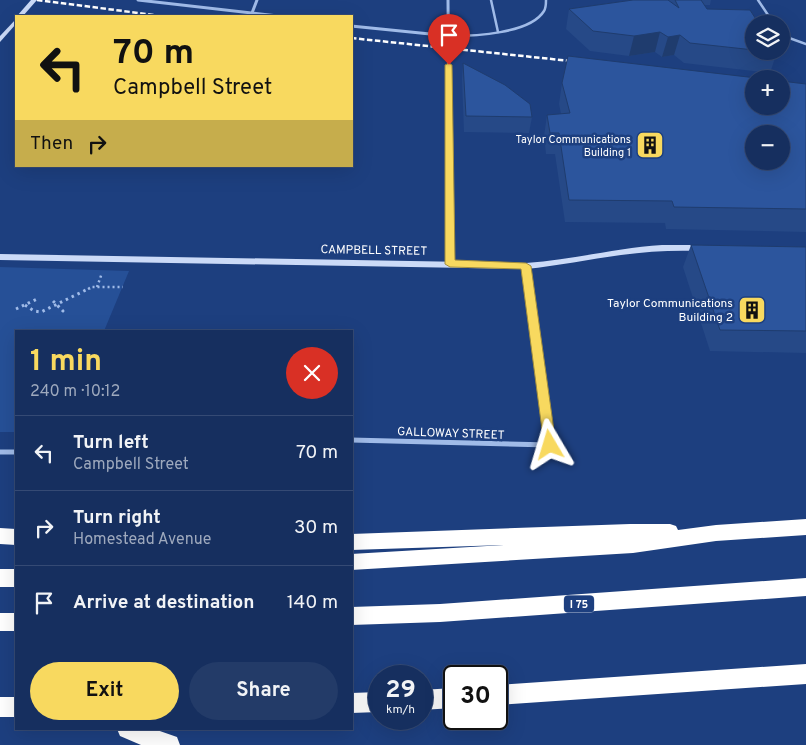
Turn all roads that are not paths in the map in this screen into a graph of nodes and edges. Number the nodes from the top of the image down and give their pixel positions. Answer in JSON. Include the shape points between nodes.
{"nodes":[{"id":1,"x":34,"y":0,"type":"edge"},
{"id":2,"x":138,"y":0,"type":"edge"},
{"id":3,"x":256,"y":0,"type":"edge"},
{"id":4,"x":448,"y":0,"type":"edge"},
{"id":5,"x":491,"y":0,"type":"edge"},
{"id":6,"x":546,"y":0,"type":"edge"},
{"id":7,"x":758,"y":0,"type":"edge"},
{"id":8,"x":252,"y":13,"type":"junction"},
{"id":9,"x":21,"y":15,"type":"edge"},
{"id":10,"x":269,"y":15,"type":"edge"},
{"id":11,"x":768,"y":15,"type":"edge"},
{"id":12,"x":15,"y":21,"type":"edge"},
{"id":13,"x":353,"y":26,"type":"edge"},
{"id":14,"x":498,"y":32,"type":"junction"},
{"id":15,"x":450,"y":36,"type":"junction"},
{"id":16,"x":790,"y":38,"type":"edge"},
{"id":17,"x":0,"y":40,"type":"edge"},
{"id":18,"x":806,"y":44,"type":"edge"},
{"id":19,"x":713,"y":248,"type":"edge"},
{"id":20,"x":0,"y":257,"type":"edge"},
{"id":21,"x":450,"y":264,"type":"junction"},
{"id":22,"x":526,"y":266,"type":"junction"},
{"id":23,"x":353,"y":440,"type":"edge"},
{"id":24,"x":0,"y":452,"type":"edge"},
{"id":25,"x":15,"y":452,"type":"edge"},
{"id":26,"x":806,"y":527,"type":"edge"},
{"id":27,"x":716,"y":533,"type":"junction"},
{"id":28,"x":0,"y":536,"type":"edge"},
{"id":29,"x":15,"y":537,"type":"edge"},
{"id":30,"x":353,"y":542,"type":"edge"},
{"id":31,"x":353,"y":562,"type":"edge"},
{"id":32,"x":0,"y":578,"type":"edge"},
{"id":33,"x":15,"y":578,"type":"edge"},
{"id":34,"x":806,"y":588,"type":"edge"},
{"id":35,"x":353,"y":616,"type":"edge"},
{"id":36,"x":0,"y":622,"type":"edge"},
{"id":37,"x":15,"y":622,"type":"edge"},
{"id":38,"x":806,"y":674,"type":"edge"},
{"id":39,"x":508,"y":694,"type":"edge"},
{"id":40,"x":368,"y":702,"type":"edge"},
{"id":41,"x":353,"y":703,"type":"edge"},
{"id":42,"x":0,"y":707,"type":"edge"},
{"id":43,"x":15,"y":707,"type":"edge"},
{"id":44,"x":130,"y":730,"type":"edge"},
{"id":45,"x":170,"y":745,"type":"edge"}],
"edges":[{"from":1,"to":9,"type":"street"},
{"from":2,"to":8,"type":"street"},
{"from":3,"to":8,"type":"street"},
{"from":4,"to":15,"type":"street"},
{"from":5,"to":14,"type":"lane"},
{"from":6,"to":14,"type":"lane","via":[[545,11],[536,20]]},
{"from":7,"to":11,"type":"lane"},
{"from":8,"to":10,"type":"street"},
{"from":12,"to":17,"type":"street"},
{"from":13,"to":15,"type":"street"},
{"from":14,"to":15,"type":"lane"},
{"from":15,"to":21,"type":"street"},
{"from":16,"to":18,"type":"lane"},
{"from":19,"to":22,"type":"street","name":"CAMPBELL STREET","via":[[656,248]]},
{"from":20,"to":21,"type":"street","name":"CAMPBELL STREET"},
{"from":21,"to":22,"type":"street","name":"CAMPBELL STREET"},
{"from":22,"to":23,"type":"street","name":"GALLOWAY STREET","via":[[550,445]]},
{"from":24,"to":25,"type":"street"},
{"from":26,"to":27,"type":"highway"},
{"from":27,"to":30,"type":"highway","via":[[630,532]]},
{"from":27,"to":31,"type":"highway","via":[[633,545]]},
{"from":28,"to":29,"type":"highway"},
{"from":32,"to":33,"type":"highway"},
{"from":34,"to":35,"type":"highway","number":"I 75"},
{"from":36,"to":37,"type":"highway"},
{"from":38,"to":39,"type":"highway"},
{"from":40,"to":41,"type":"highway"},
{"from":42,"to":43,"type":"highway"},
{"from":44,"to":45,"type":"highway"}]}
